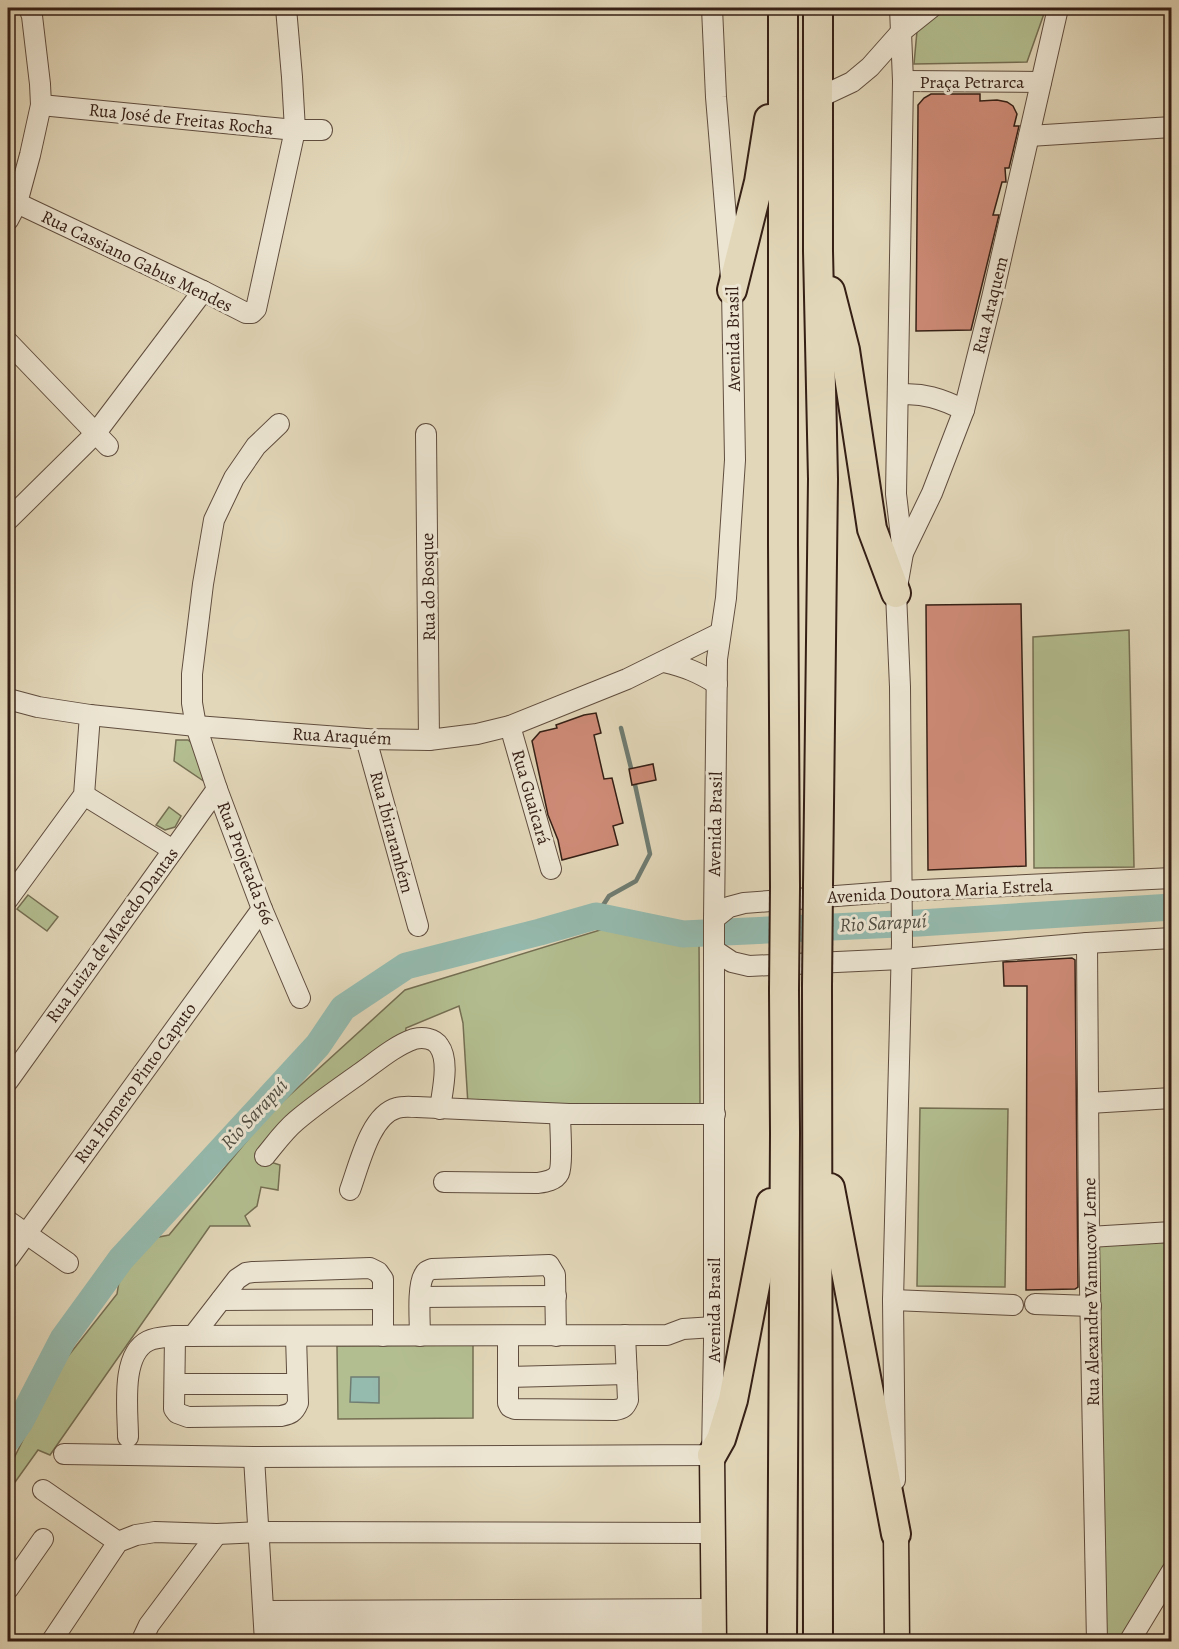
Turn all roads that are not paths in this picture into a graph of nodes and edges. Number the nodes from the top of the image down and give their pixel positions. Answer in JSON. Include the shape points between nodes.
{"nodes":[{"id":1,"x":29,"y":8,"type":"edge"},
{"id":2,"x":286,"y":8,"type":"edge"},
{"id":3,"x":712,"y":8,"type":"edge"},
{"id":4,"x":818,"y":8,"type":"edge"},
{"id":5,"x":900,"y":8,"type":"edge"},
{"id":6,"x":931,"y":8,"type":"edge"},
{"id":7,"x":1058,"y":8,"type":"edge"},
{"id":8,"x":783,"y":10,"type":"edge"},
{"id":9,"x":901,"y":32,"type":"junction"},
{"id":10,"x":903,"y":81,"type":"junction"},
{"id":11,"x":1041,"y":82,"type":"junction"},
{"id":12,"x":818,"y":98,"type":"junction"},
{"id":13,"x":41,"y":105,"type":"junction"},
{"id":14,"x":1172,"y":127,"type":"edge"},
{"id":15,"x":295,"y":130,"type":"junction"},
{"id":16,"x":322,"y":130,"type":"dead end"},
{"id":17,"x":1029,"y":136,"type":"junction"},
{"id":18,"x":12,"y":211,"type":"edge"},
{"id":19,"x":818,"y":251,"type":"junction"},
{"id":20,"x":732,"y":290,"type":"junction"},
{"id":21,"x":203,"y":291,"type":"junction"},
{"id":22,"x":8,"y":342,"type":"edge"},
{"id":23,"x":898,"y":395,"type":"junction"},
{"id":24,"x":964,"y":410,"type":"junction"},
{"id":25,"x":279,"y":424,"type":"dead end"},
{"id":26,"x":426,"y":434,"type":"dead end"},
{"id":27,"x":101,"y":440,"type":"junction"},
{"id":28,"x":8,"y":520,"type":"edge"},
{"id":29,"x":903,"y":553,"type":"junction"},
{"id":30,"x":896,"y":593,"type":"junction"},
{"id":31,"x":720,"y":633,"type":"junction"},
{"id":32,"x":664,"y":662,"type":"junction"},
{"id":33,"x":717,"y":684,"type":"junction"},
{"id":34,"x":8,"y":699,"type":"edge"},
{"id":35,"x":90,"y":715,"type":"junction"},
{"id":36,"x":196,"y":726,"type":"junction"},
{"id":37,"x":510,"y":726,"type":"junction"},
{"id":38,"x":366,"y":739,"type":"junction"},
{"id":39,"x":429,"y":740,"type":"junction"},
{"id":40,"x":217,"y":789,"type":"junction"},
{"id":41,"x":84,"y":795,"type":"junction"},
{"id":42,"x":173,"y":850,"type":"junction"},
{"id":43,"x":902,"y":856,"type":"junction"},
{"id":44,"x":551,"y":869,"type":"dead end"},
{"id":45,"x":1172,"y":878,"type":"edge"},
{"id":46,"x":932,"y":890,"type":"junction"},
{"id":47,"x":902,"y":891,"type":"junction"},
{"id":48,"x":8,"y":899,"type":"edge"},
{"id":49,"x":262,"y":909,"type":"junction"},
{"id":50,"x":714,"y":921,"type":"junction"},
{"id":51,"x":418,"y":926,"type":"dead end"},
{"id":52,"x":1172,"y":938,"type":"edge"},
{"id":53,"x":1087,"y":943,"type":"junction"},
{"id":54,"x":714,"y":947,"type":"junction"},
{"id":55,"x":902,"y":951,"type":"junction"},
{"id":56,"x":923,"y":957,"type":"junction"},
{"id":57,"x":901,"y":980,"type":"junction"},
{"id":58,"x":300,"y":998,"type":"dead end"},
{"id":59,"x":8,"y":1081,"type":"edge"},
{"id":60,"x":1172,"y":1098,"type":"edge"},
{"id":61,"x":1089,"y":1103,"type":"junction"},
{"id":62,"x":440,"y":1109,"type":"junction"},
{"id":63,"x":560,"y":1114,"type":"junction"},
{"id":64,"x":715,"y":1114,"type":"junction"},
{"id":65,"x":818,"y":1121,"type":"junction"},
{"id":66,"x":785,"y":1133,"type":"junction"},
{"id":67,"x":265,"y":1156,"type":"dead end"},
{"id":68,"x":444,"y":1182,"type":"dead end"},
{"id":69,"x":350,"y":1190,"type":"dead end"},
{"id":70,"x":8,"y":1221,"type":"edge"},
{"id":71,"x":1172,"y":1232,"type":"edge"},
{"id":72,"x":25,"y":1234,"type":"junction"},
{"id":73,"x":1089,"y":1237,"type":"junction"},
{"id":74,"x":8,"y":1258,"type":"edge"},
{"id":75,"x":68,"y":1263,"type":"dead end"},
{"id":76,"x":556,"y":1296,"type":"junction"},
{"id":77,"x":420,"y":1297,"type":"junction"},
{"id":78,"x":383,"y":1299,"type":"junction"},
{"id":79,"x":221,"y":1300,"type":"junction"},
{"id":80,"x":893,"y":1300,"type":"junction"},
{"id":81,"x":1035,"y":1304,"type":"dead end"},
{"id":82,"x":1013,"y":1305,"type":"dead end"},
{"id":83,"x":1091,"y":1306,"type":"junction"},
{"id":84,"x":625,"y":1335,"type":"junction"},
{"id":85,"x":714,"y":1335,"type":"junction"},
{"id":86,"x":184,"y":1336,"type":"junction"},
{"id":87,"x":296,"y":1336,"type":"junction"},
{"id":88,"x":383,"y":1336,"type":"junction"},
{"id":89,"x":420,"y":1336,"type":"junction"},
{"id":90,"x":508,"y":1336,"type":"junction"},
{"id":91,"x":556,"y":1336,"type":"junction"},
{"id":92,"x":627,"y":1374,"type":"junction"},
{"id":93,"x":508,"y":1377,"type":"junction"},
{"id":94,"x":176,"y":1384,"type":"junction"},
{"id":95,"x":297,"y":1384,"type":"junction"},
{"id":96,"x":128,"y":1437,"type":"dead end"},
{"id":97,"x":64,"y":1454,"type":"dead end"},
{"id":98,"x":712,"y":1455,"type":"junction"},
{"id":99,"x":255,"y":1457,"type":"junction"},
{"id":100,"x":43,"y":1490,"type":"dead end"},
{"id":101,"x":260,"y":1532,"type":"junction"},
{"id":102,"x":706,"y":1533,"type":"dead end"},
{"id":103,"x":896,"y":1533,"type":"junction"},
{"id":104,"x":217,"y":1534,"type":"junction"},
{"id":105,"x":43,"y":1539,"type":"dead end"},
{"id":106,"x":118,"y":1542,"type":"junction"},
{"id":107,"x":1172,"y":1571,"type":"edge"},
{"id":108,"x":8,"y":1589,"type":"edge"},
{"id":109,"x":264,"y":1626,"type":"edge"},
{"id":110,"x":714,"y":1626,"type":"edge"},
{"id":111,"x":51,"y":1641,"type":"edge"},
{"id":112,"x":141,"y":1641,"type":"edge"},
{"id":113,"x":782,"y":1641,"type":"edge"},
{"id":114,"x":818,"y":1641,"type":"edge"},
{"id":115,"x":897,"y":1641,"type":"edge"},
{"id":116,"x":1097,"y":1641,"type":"edge"},
{"id":117,"x":1129,"y":1641,"type":"edge"}],
"edges":[{"from":1,"to":13,"type":"street"},
{"from":2,"to":15,"type":"street"},
{"from":3,"to":20,"type":"street","name":"Avenida Brasil"},
{"from":4,"to":12,"type":"highway"},
{"from":5,"to":9,"type":"street"},
{"from":6,"to":9,"type":"street"},
{"from":7,"to":11,"type":"street","name":"Rua Araquem"},
{"from":8,"to":20,"type":"highway","via":[[759,182]]},
{"from":8,"to":66,"type":"highway","bridge":true},
{"from":9,"to":10,"type":"street"},
{"from":9,"to":12,"type":"street","via":[[852,82]]},
{"from":10,"to":11,"type":"street","name":"Praça Petrarca"},
{"from":10,"to":23,"type":"street"},
{"from":11,"to":17,"type":"street","name":"Rua Araquem"},
{"from":12,"to":19,"type":"highway"},
{"from":13,"to":15,"type":"street","name":"Rua José de Freitas Rocha"},
{"from":13,"to":18,"type":"street"},
{"from":14,"to":17,"type":"street"},
{"from":15,"to":16,"type":"street","name":"Rua José de Freitas Rocha"},
{"from":15,"to":21,"type":"street","name":"Rua Cassiano Gabus Mendes","via":[[256,309],[246,313]]},
{"from":17,"to":24,"type":"street","name":"Rua Araquem"},
{"from":18,"to":21,"type":"street","name":"Rua Cassiano Gabus Mendes"},
{"from":19,"to":30,"type":"highway","via":[[844,350],[872,529]]},
{"from":19,"to":65,"type":"highway","bridge":true,"via":[[823,479]]},
{"from":20,"to":31,"type":"street","name":"Avenida Brasil","via":[[735,460]]},
{"from":21,"to":27,"type":"street"},
{"from":22,"to":27,"type":"street"},
{"from":23,"to":24,"type":"street","via":[[928,396]]},
{"from":23,"to":29,"type":"street","via":[[896,494]]},
{"from":24,"to":29,"type":"street","name":"Rua Araquem","via":[[933,494]]},
{"from":25,"to":36,"type":"street","name":"Rua Projetada 566","via":[[256,446],[234,478],[214,520],[192,674]]},
{"from":26,"to":39,"type":"street","name":"Rua do Bosque"},
{"from":27,"to":28,"type":"street"},
{"from":29,"to":30,"type":"street","name":"Rua Araquem"},
{"from":30,"to":43,"type":"street"},
{"from":31,"to":32,"type":"street","name":"Rua Araquém"},
{"from":31,"to":33,"type":"street","name":"Avenida Brasil"},
{"from":32,"to":33,"type":"street","via":[[700,673]]},
{"from":32,"to":37,"type":"street","name":"Rua Araquém"},
{"from":33,"to":50,"type":"street","name":"Avenida Brasil"},
{"from":34,"to":35,"type":"street","name":"Rua Araquém"},
{"from":35,"to":36,"type":"street","name":"Rua Araquém"},
{"from":35,"to":41,"type":"street"},
{"from":36,"to":38,"type":"street","name":"Rua Araquém"},
{"from":36,"to":40,"type":"street","name":"Rua Projetada 566"},
{"from":37,"to":39,"type":"street","name":"Rua Araquém"},
{"from":37,"to":44,"type":"street","name":"Rua Guaicará"},
{"from":38,"to":39,"type":"street","name":"Rua Araquém"},
{"from":38,"to":51,"type":"street","name":"Rua Ibiraranhém"},
{"from":40,"to":42,"type":"street","name":"Rua Luiza de Macedo Dantas"},
{"from":40,"to":49,"type":"street","name":"Rua Projetada 566"},
{"from":41,"to":42,"type":"street"},
{"from":41,"to":48,"type":"street"},
{"from":42,"to":59,"type":"street","name":"Rua Luiza de Macedo Dantas"},
{"from":43,"to":46,"type":"street","via":[[914,876]]},
{"from":43,"to":47,"type":"street"},
{"from":45,"to":46,"type":"street","name":"Avenida Doutora Maria Estrela"},
{"from":46,"to":47,"type":"street","name":"Avenida Doutora Maria Estrela"},
{"from":47,"to":50,"type":"street","name":"Avenida Doutora Maria Estrela","via":[[744,903],[729,908]]},
{"from":47,"to":55,"type":"street"},
{"from":49,"to":58,"type":"street","name":"Rua Projetada 566"},
{"from":49,"to":72,"type":"street","name":"Rua Homero Pinto Caputo"},
{"from":50,"to":54,"type":"street","name":"Avenida Brasil"},
{"from":52,"to":53,"type":"street"},
{"from":53,"to":56,"type":"street"},
{"from":53,"to":61,"type":"street","name":"Rua Alexandre Vannucow Leme"},
{"from":54,"to":55,"type":"street","via":[[732,962],[749,966]]},
{"from":54,"to":64,"type":"street","name":"Avenida Brasil"},
{"from":55,"to":56,"type":"street"},
{"from":55,"to":57,"type":"street"},
{"from":56,"to":57,"type":"street"},
{"from":57,"to":80,"type":"street"},
{"from":60,"to":61,"type":"street"},
{"from":61,"to":73,"type":"street","name":"Rua Alexandre Vannucow Leme"},
{"from":62,"to":63,"type":"street"},
{"from":62,"to":67,"type":"street","via":[[444,1056],[433,1040],[414,1040],[393,1049],[312,1108]]},
{"from":62,"to":69,"type":"street","via":[[397,1108],[387,1114],[369,1139]]},
{"from":63,"to":64,"type":"street"},
{"from":63,"to":68,"type":"street","via":[[560,1163],[555,1178],[537,1184]]},
{"from":64,"to":85,"type":"street","name":"Avenida Brasil"},
{"from":65,"to":103,"type":"highway"},
{"from":65,"to":114,"type":"highway"},
{"from":66,"to":98,"type":"highway","via":[[733,1400]]},
{"from":66,"to":113,"type":"highway"},
{"from":70,"to":72,"type":"street"},
{"from":71,"to":73,"type":"street"},
{"from":72,"to":74,"type":"street","name":"Rua Homero Pinto Caputo"},
{"from":72,"to":75,"type":"street"},
{"from":73,"to":83,"type":"street","name":"Rua Alexandre Vannucow Leme"},
{"from":76,"to":77,"type":"street"},
{"from":76,"to":77,"type":"street","via":[[555,1275],[549,1265],[432,1269],[422,1277]]},
{"from":76,"to":91,"type":"street"},
{"from":77,"to":89,"type":"street"},
{"from":78,"to":79,"type":"street"},
{"from":78,"to":79,"type":"street","via":[[383,1279],[370,1268],[246,1273]]},
{"from":78,"to":88,"type":"street"},
{"from":79,"to":86,"type":"street"},
{"from":80,"to":82,"type":"street"},
{"from":80,"to":103,"type":"street"},
{"from":81,"to":83,"type":"street"},
{"from":83,"to":116,"type":"street","name":"Rua Alexandre Vannucow Leme"},
{"from":84,"to":85,"type":"street","via":[[667,1335],[683,1329]]},
{"from":84,"to":91,"type":"street"},
{"from":84,"to":92,"type":"street"},
{"from":85,"to":98,"type":"street","name":"Avenida Brasil"},
{"from":86,"to":87,"type":"street"},
{"from":86,"to":94,"type":"street"},
{"from":86,"to":96,"type":"street","via":[[156,1338],[136,1351],[128,1378]]},
{"from":87,"to":88,"type":"street"},
{"from":87,"to":95,"type":"street"},
{"from":88,"to":89,"type":"street"},
{"from":89,"to":90,"type":"street"},
{"from":90,"to":91,"type":"street"},
{"from":90,"to":93,"type":"street"},
{"from":92,"to":93,"type":"street"},
{"from":92,"to":93,"type":"street","via":[[628,1400],[622,1409],[615,1410],[515,1409],[508,1403]]},
{"from":94,"to":95,"type":"street"},
{"from":94,"to":95,"type":"street","via":[[174,1409],[188,1417],[290,1414],[298,1404]]},
{"from":97,"to":99,"type":"street"},
{"from":98,"to":99,"type":"street"},
{"from":98,"to":110,"type":"main road","name":"Avenida Brasil"},
{"from":99,"to":101,"type":"street"},
{"from":100,"to":106,"type":"street"},
{"from":101,"to":102,"type":"street"},
{"from":101,"to":104,"type":"street"},
{"from":101,"to":109,"type":"street"},
{"from":103,"to":115,"type":"main road"},
{"from":104,"to":106,"type":"street","via":[[155,1532]]},
{"from":104,"to":112,"type":"street"},
{"from":105,"to":108,"type":"street"},
{"from":106,"to":111,"type":"street"},
{"from":107,"to":117,"type":"street"},
{"from":109,"to":110,"type":"street"}]}
